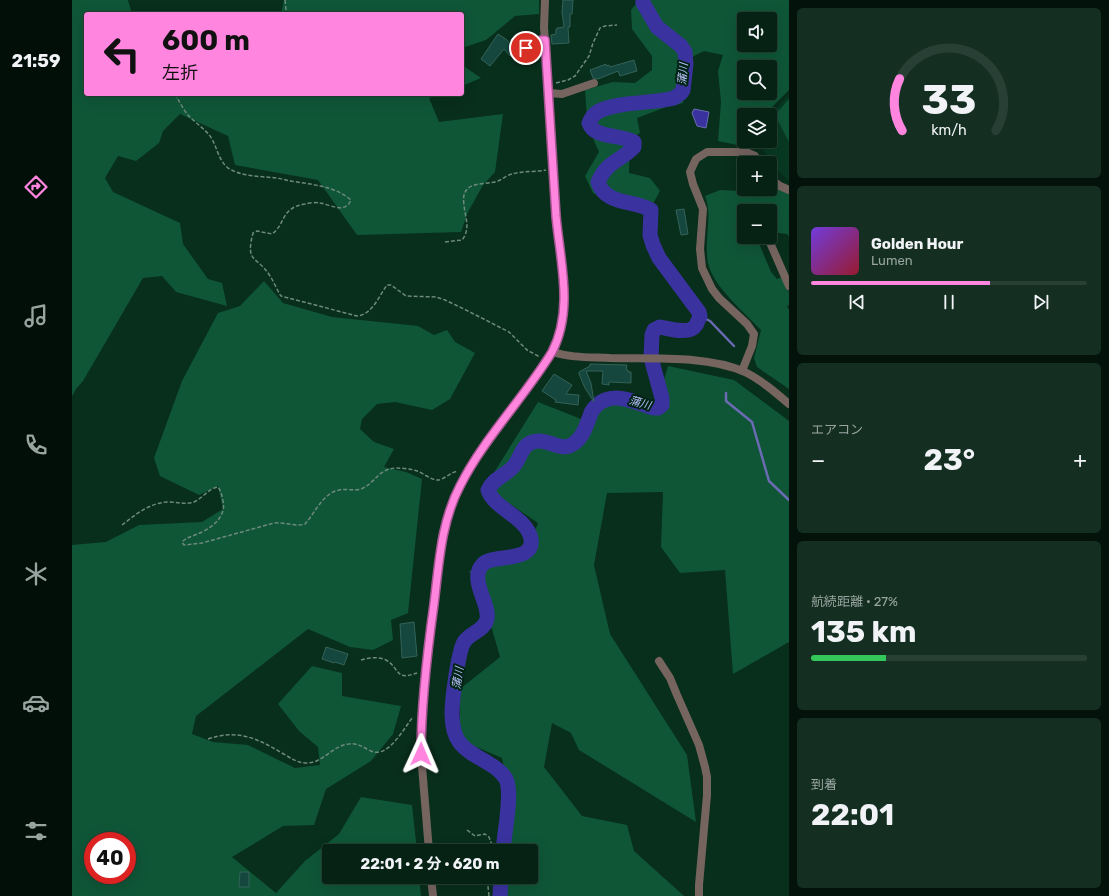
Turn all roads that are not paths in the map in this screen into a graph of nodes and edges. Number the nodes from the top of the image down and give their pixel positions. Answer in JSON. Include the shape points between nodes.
{"nodes":[{"id":1,"x":545,"y":0,"type":"edge"},
{"id":2,"x":545,"y":40,"type":"junction"},
{"id":3,"x":519,"y":53,"type":"dead end"},
{"id":4,"x":594,"y":83,"type":"dead end"},
{"id":5,"x":549,"y":93,"type":"junction"},
{"id":6,"x":755,"y":156,"type":"edge"},
{"id":7,"x":777,"y":184,"type":"edge"},
{"id":8,"x":789,"y":190,"type":"edge"},
{"id":9,"x":771,"y":244,"type":"edge"},
{"id":10,"x":789,"y":286,"type":"edge"},
{"id":11,"x":552,"y":352,"type":"junction"},
{"id":12,"x":742,"y":371,"type":"junction"},
{"id":13,"x":789,"y":404,"type":"edge"},
{"id":14,"x":659,"y":661,"type":"dead end"},
{"id":15,"x":428,"y":844,"type":"edge"},
{"id":16,"x":432,"y":884,"type":"edge"},
{"id":17,"x":433,"y":896,"type":"edge"},
{"id":18,"x":699,"y":896,"type":"edge"}],
"edges":[{"from":1,"to":2,"type":"street"},
{"from":2,"to":3,"type":"street"},
{"from":2,"to":5,"type":"street"},
{"from":4,"to":5,"type":"street","via":[[562,94]]},
{"from":5,"to":11,"type":"street","via":[[564,301],[560,332]]},
{"from":6,"to":12,"type":"street","via":[[746,152],[707,152],[696,159],[690,172],[703,209],[700,249],[702,268],[719,298],[748,324],[754,334]]},
{"from":7,"to":8,"type":"street"},
{"from":9,"to":10,"type":"street"},
{"from":11,"to":12,"type":"street","via":[[570,356],[714,363]]},
{"from":11,"to":15,"type":"street","via":[[467,472],[454,497],[443,533],[422,712],[421,754]]},
{"from":12,"to":13,"type":"street"},
{"from":14,"to":18,"type":"street","via":[[670,678],[706,767],[707,795]]},
{"from":16,"to":17,"type":"street"}]}
